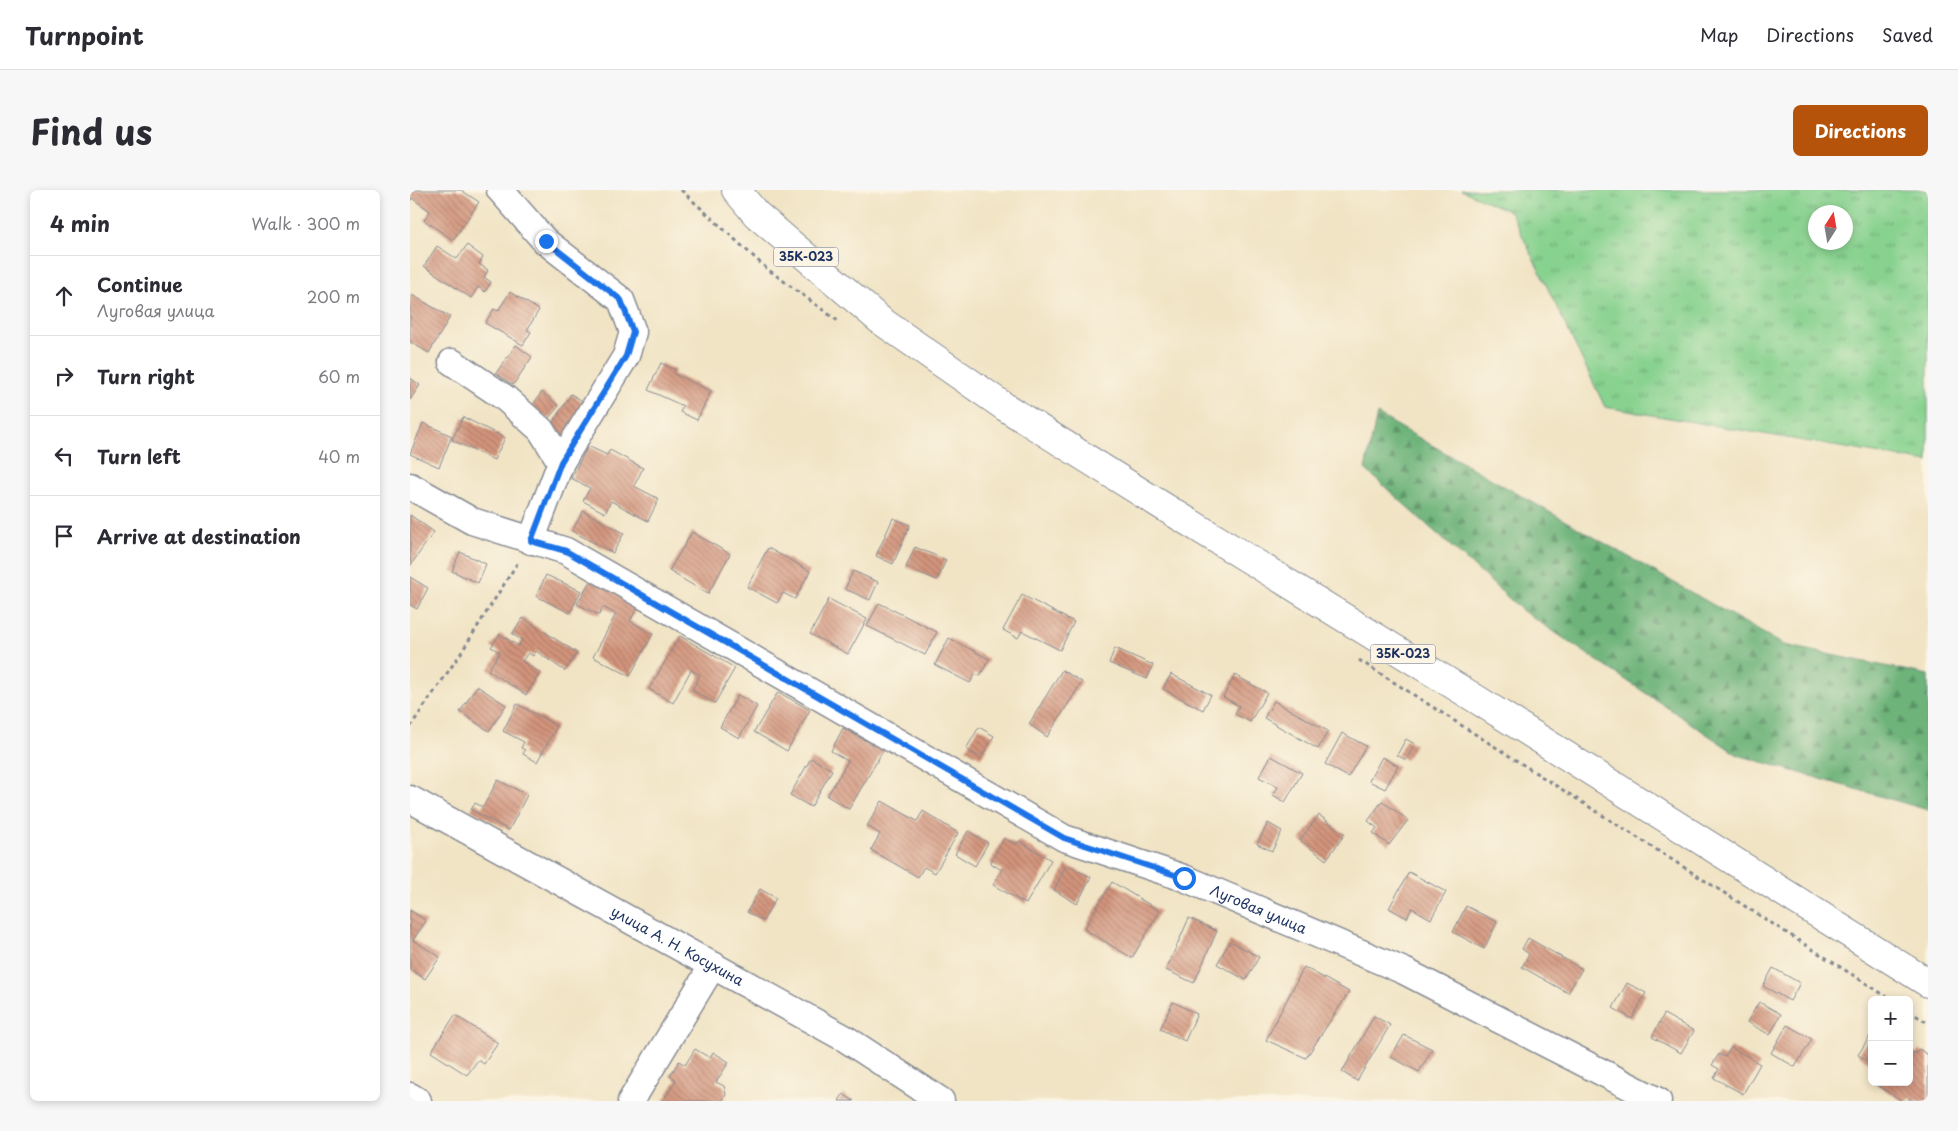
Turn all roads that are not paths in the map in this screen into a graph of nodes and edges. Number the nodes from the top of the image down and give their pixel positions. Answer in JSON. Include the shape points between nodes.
{"nodes":[{"id":1,"x":500,"y":190,"type":"edge"},
{"id":2,"x":736,"y":190,"type":"edge"},
{"id":3,"x":452,"y":362,"type":"dead end"},
{"id":4,"x":561,"y":462,"type":"junction"},
{"id":5,"x":410,"y":486,"type":"edge"},
{"id":6,"x":531,"y":541,"type":"junction"},
{"id":7,"x":410,"y":799,"type":"edge"},
{"id":8,"x":713,"y":965,"type":"junction"},
{"id":9,"x":1928,"y":983,"type":"edge"},
{"id":10,"x":410,"y":1096,"type":"edge"},
{"id":11,"x":938,"y":1100,"type":"edge"},
{"id":12,"x":418,"y":1101,"type":"edge"},
{"id":13,"x":631,"y":1101,"type":"edge"},
{"id":14,"x":1658,"y":1101,"type":"edge"}],
"edges":[{"from":1,"to":4,"type":"street","via":[[546,241],[621,300],[633,332],[626,356]]},
{"from":2,"to":9,"type":"main road","number":"35К-023","via":[[756,214],[880,320],[1005,406]]},
{"from":3,"to":4,"type":"street","via":[[505,398],[541,430]]},
{"from":4,"to":6,"type":"street"},
{"from":5,"to":6,"type":"street","name":"Луговая улица","via":[[472,521]]},
{"from":6,"to":14,"type":"street","name":"Луговая улица","via":[[566,551],[1064,838],[1184,878],[1404,971]]},
{"from":7,"to":8,"type":"street","name":"улица А. Н. Косухина"},
{"from":8,"to":11,"type":"street","name":"улица А. Н. Косухина","via":[[846,1038]]},
{"from":8,"to":13,"type":"street"},
{"from":10,"to":12,"type":"street"}]}
